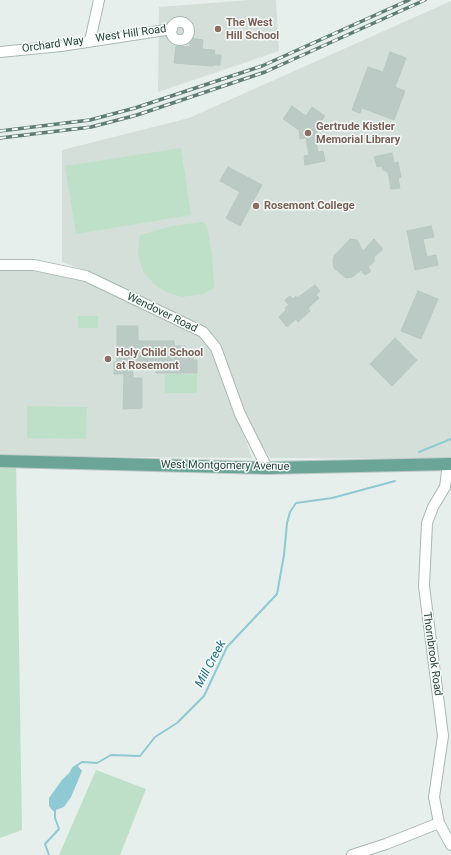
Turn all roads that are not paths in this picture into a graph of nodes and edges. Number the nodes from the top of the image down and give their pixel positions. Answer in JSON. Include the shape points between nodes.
{"nodes":[{"id":1,"x":99,"y":0,"type":"edge"},
{"id":2,"x":172,"y":28,"type":"dead end"},
{"id":3,"x":90,"y":40,"type":"junction"},
{"id":4,"x":0,"y":52,"type":"edge"},
{"id":5,"x":0,"y":265,"type":"edge"},
{"id":6,"x":0,"y":461,"type":"edge"},
{"id":7,"x":449,"y":464,"type":"edge"},
{"id":8,"x":267,"y":468,"type":"junction"},
{"id":9,"x":447,"y":736,"type":"edge"},
{"id":10,"x":439,"y":823,"type":"junction"},
{"id":11,"x":451,"y":845,"type":"edge"},
{"id":12,"x":352,"y":855,"type":"edge"}],
"edges":[{"from":1,"to":3,"type":"street","name":"Orchard Way"},
{"from":2,"to":3,"type":"street","name":"West Hill Road"},
{"from":3,"to":4,"type":"street","name":"Orchard Way","via":[[48,48]]},
{"from":5,"to":8,"type":"street","name":"Wendover Road","via":[[34,265],[86,276],[203,332],[216,348],[240,414]]},
{"from":6,"to":8,"type":"main road","name":"West Montgomery Avenue"},
{"from":7,"to":8,"type":"main road","name":"West Montgomery Avenue"},
{"from":7,"to":9,"type":"street","name":"Thornbrook Road","via":[[445,487],[427,523],[424,560],[426,608]]},
{"from":9,"to":10,"type":"street","name":"Thornbrook Road","via":[[434,797]]},
{"from":10,"to":11,"type":"street","name":"Thornbrook Road"},
{"from":10,"to":12,"type":"street"}]}
